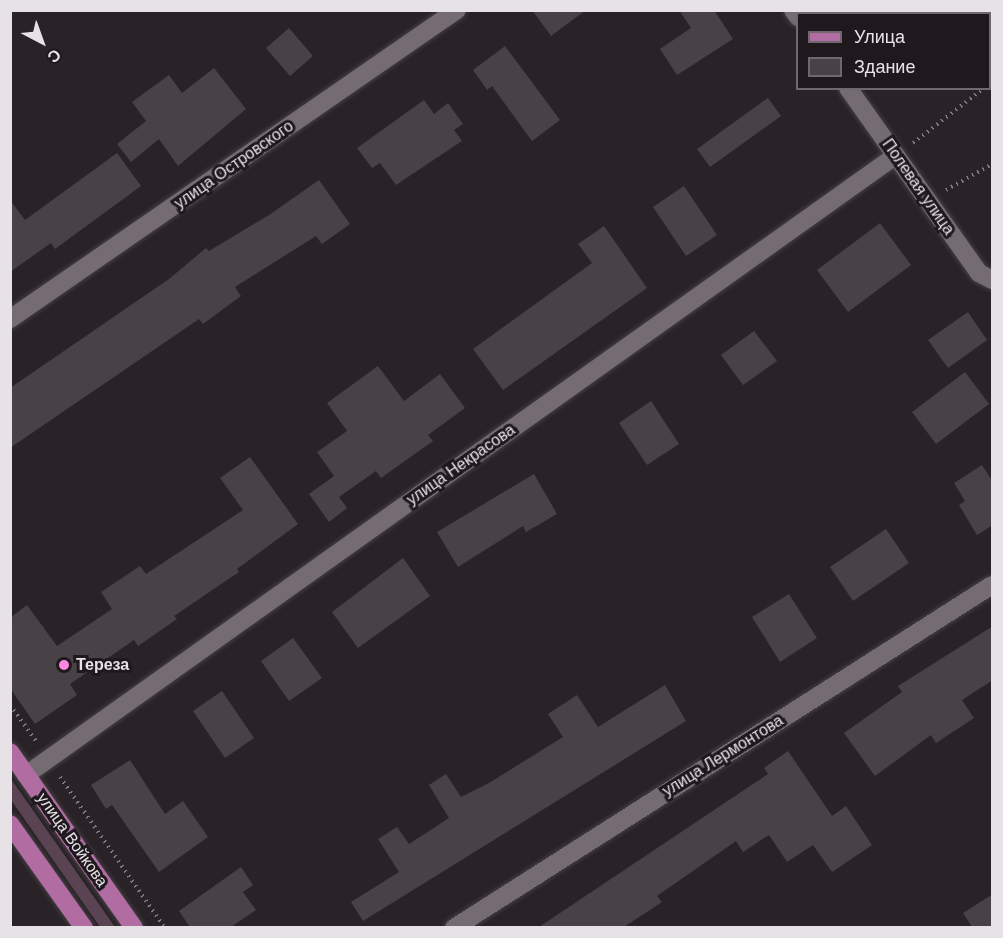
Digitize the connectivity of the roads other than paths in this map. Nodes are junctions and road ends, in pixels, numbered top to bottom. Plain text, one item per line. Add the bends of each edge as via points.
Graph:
1 (457, 10) edge
2 (849, 90) edge
3 (895, 156) junction
4 (993, 280) edge
5 (10, 319) edge
6 (993, 585) edge
7 (10, 752) edge
8 (26, 775) junction
9 (10, 824) edge
10 (84, 927) edge
11 (134, 927) edge
12 (454, 927) edge

1 - 5 street, улица Островского
2 - 3 street, Полевая улица
3 - 4 street, Полевая улица via 979,273
3 - 8 street, улица Некрасова
6 - 12 street, улица Лермонтова
7 - 8 main road, улица Войкова
8 - 11 main road, улица Войкова
9 - 10 main road

